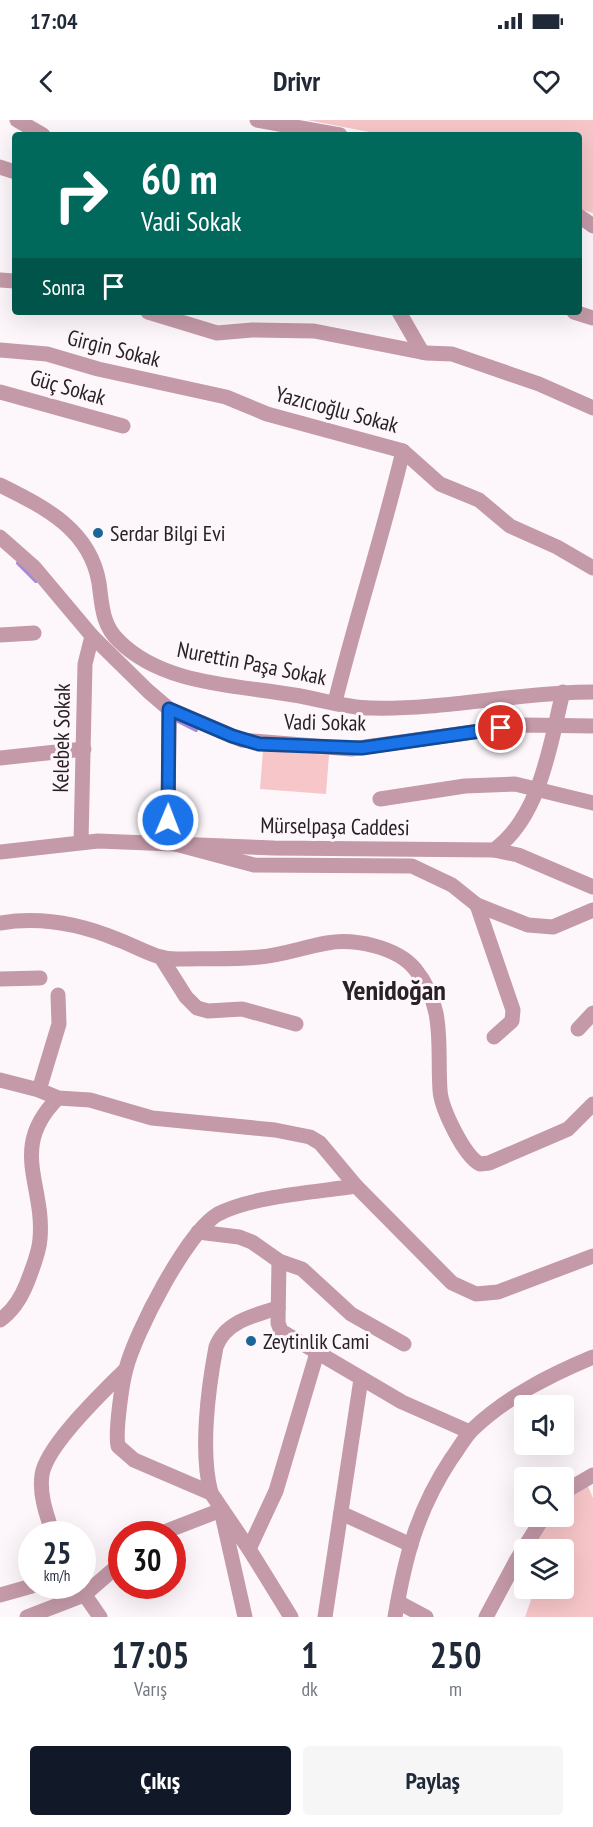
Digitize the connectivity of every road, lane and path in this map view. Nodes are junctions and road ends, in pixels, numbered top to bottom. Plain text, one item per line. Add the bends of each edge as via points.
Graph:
1 (17, 120) edge
2 (257, 120) edge
3 (38, 132) edge
4 (323, 132) edge
5 (158, 315) edge
6 (401, 315) edge
7 (0, 350) edge
8 (422, 352) junction
9 (0, 392) edge
10 (216, 395) joint
11 (593, 408) edge
12 (123, 426) dead end
13 (403, 451) junction
14 (0, 485) edge
15 (0, 537) edge
16 (593, 568) edge
17 (34, 633) dead end
18 (112, 633) junction
19 (0, 635) edge
20 (96, 640) junction
21 (563, 692) junction
22 (593, 692) edge
23 (335, 702) junction
24 (169, 709) junction
25 (554, 726) junction
26 (593, 726) edge
27 (84, 749) junction
28 (0, 758) edge
29 (537, 788) junction
30 (380, 798) dead end
31 (593, 803) edge
32 (81, 842) junction
33 (168, 842) junction
34 (494, 850) junction
35 (0, 852) edge
36 (593, 887) edge
37 (477, 904) junction
38 (593, 910) edge
39 (0, 923) edge
40 (162, 959) junction
41 (39, 978) dead end
42 (0, 979) edge
43 (58, 995) dead end
44 (593, 1013) edge
45 (296, 1024) dead end
46 (578, 1029) dead end
47 (494, 1037) dead end
48 (0, 1080) edge
49 (39, 1090) junction
50 (58, 1098) junction
51 (593, 1104) edge
52 (356, 1186) junction
53 (198, 1232) junction
54 (593, 1256) edge
55 (279, 1261) junction
56 (278, 1308) junction
57 (0, 1320) edge
58 (404, 1344) dead end
59 (317, 1353) junction
60 (593, 1357) edge
61 (125, 1370) junction
62 (361, 1379) junction
63 (470, 1432) junction
64 (593, 1475) edge
65 (574, 1486) edge
66 (211, 1493) junction
67 (221, 1510) junction
68 (341, 1513) junction
69 (49, 1521) edge
70 (186, 1524) edge
71 (537, 1527) edge
72 (411, 1545) junction
73 (249, 1549) junction
74 (18, 1590) edge
75 (0, 1595) edge
76 (63, 1599) edge
77 (85, 1599) edge
78 (396, 1610) edge
79 (93, 1615) edge
80 (27, 1617) edge
81 (245, 1617) edge
82 (291, 1617) edge
83 (325, 1617) edge
84 (426, 1617) edge
85 (486, 1617) edge

1 - 3 street
2 - 4 street
5 - 8 street via 217,333 314,331
6 - 8 street
7 - 10 street, Girgin Sokak via 40,353
8 - 11 street via 452,354 539,384
9 - 12 street, Güç Sokak
10 - 13 street, Yazıcıoğlu Sokak via 261,412
13 - 16 street, Yazıcıoğlu Sokak via 440,484 479,500 510,526
13 - 23 street
14 - 18 street, Nurettin Paşa Sokak via 44,507 78,536 96,571 104,618
15 - 20 street, Vadi Sokak via 34,567
17 - 19 street
18 - 20 street
18 - 23 street, Nurettin Paşa Sokak via 138,658 178,674
20 - 24 street, Vadi Sokak
20 - 27 street, Kelebek Sokak via 86,658
21 - 22 street, Nurettin Paşa Sokak
21 - 23 street, Nurettin Paşa Sokak via 398,707 368,708
21 - 25 street
24 - 25 street, Vadi Sokak via 251,742 351,749 478,730
24 - 33 street
25 - 26 street, Vadi Sokak
25 - 29 street
27 - 28 street
27 - 32 street, Kelebek Sokak
29 - 30 street via 487,785
29 - 31 street
29 - 34 street via 515,831
32 - 33 street, Mürselpaşa Caddesi
32 - 35 street, Mürselpaşa Caddesi
33 - 34 street, Mürselpaşa Caddesi via 274,848
33 - 37 street via 261,865 412,866 452,885
34 - 36 street, Mürselpaşa Caddesi via 518,855
37 - 38 street via 517,922 545,927 560,925
37 - 47 street via 513,1010 512,1021
39 - 40 street via 54,921 110,936
40 - 45 street via 197,1008 242,1009
40 - 51 street via 261,957 336,942 397,954 415,969 430,993 440,1043 441,1097 463,1146 480,1164 568,1128
41 - 42 street
43 - 49 street via 59,1024
44 - 46 street
48 - 49 street
49 - 50 street
50 - 52 street via 90,1100 172,1121 303,1135 320,1143
50 - 57 street via 44,1115 32,1148 40,1221 38,1251 17,1302
52 - 53 street via 240,1205 218,1215
52 - 54 street via 440,1272 468,1292 498,1292
53 - 55 street via 246,1239
53 - 61 street via 174,1266
55 - 56 street
55 - 58 street via 302,1269 351,1314
56 - 59 street via 281,1331
56 - 66 street via 232,1326 216,1347 206,1468
59 - 62 street
59 - 73 street via 276,1491
60 - 63 street via 523,1392
61 - 66 street via 117,1430 121,1450 134,1460
61 - 69 street via 85,1409 43,1469 43,1497
62 - 63 street via 422,1412
62 - 68 street
63 - 72 street via 427,1500
64 - 65 street
66 - 67 street
67 - 70 street
67 - 73 street
67 - 81 street
68 - 72 street
68 - 83 street
71 - 85 street
72 - 78 street
73 - 82 street
74 - 75 street
76 - 80 street
77 - 79 street
78 - 84 street

